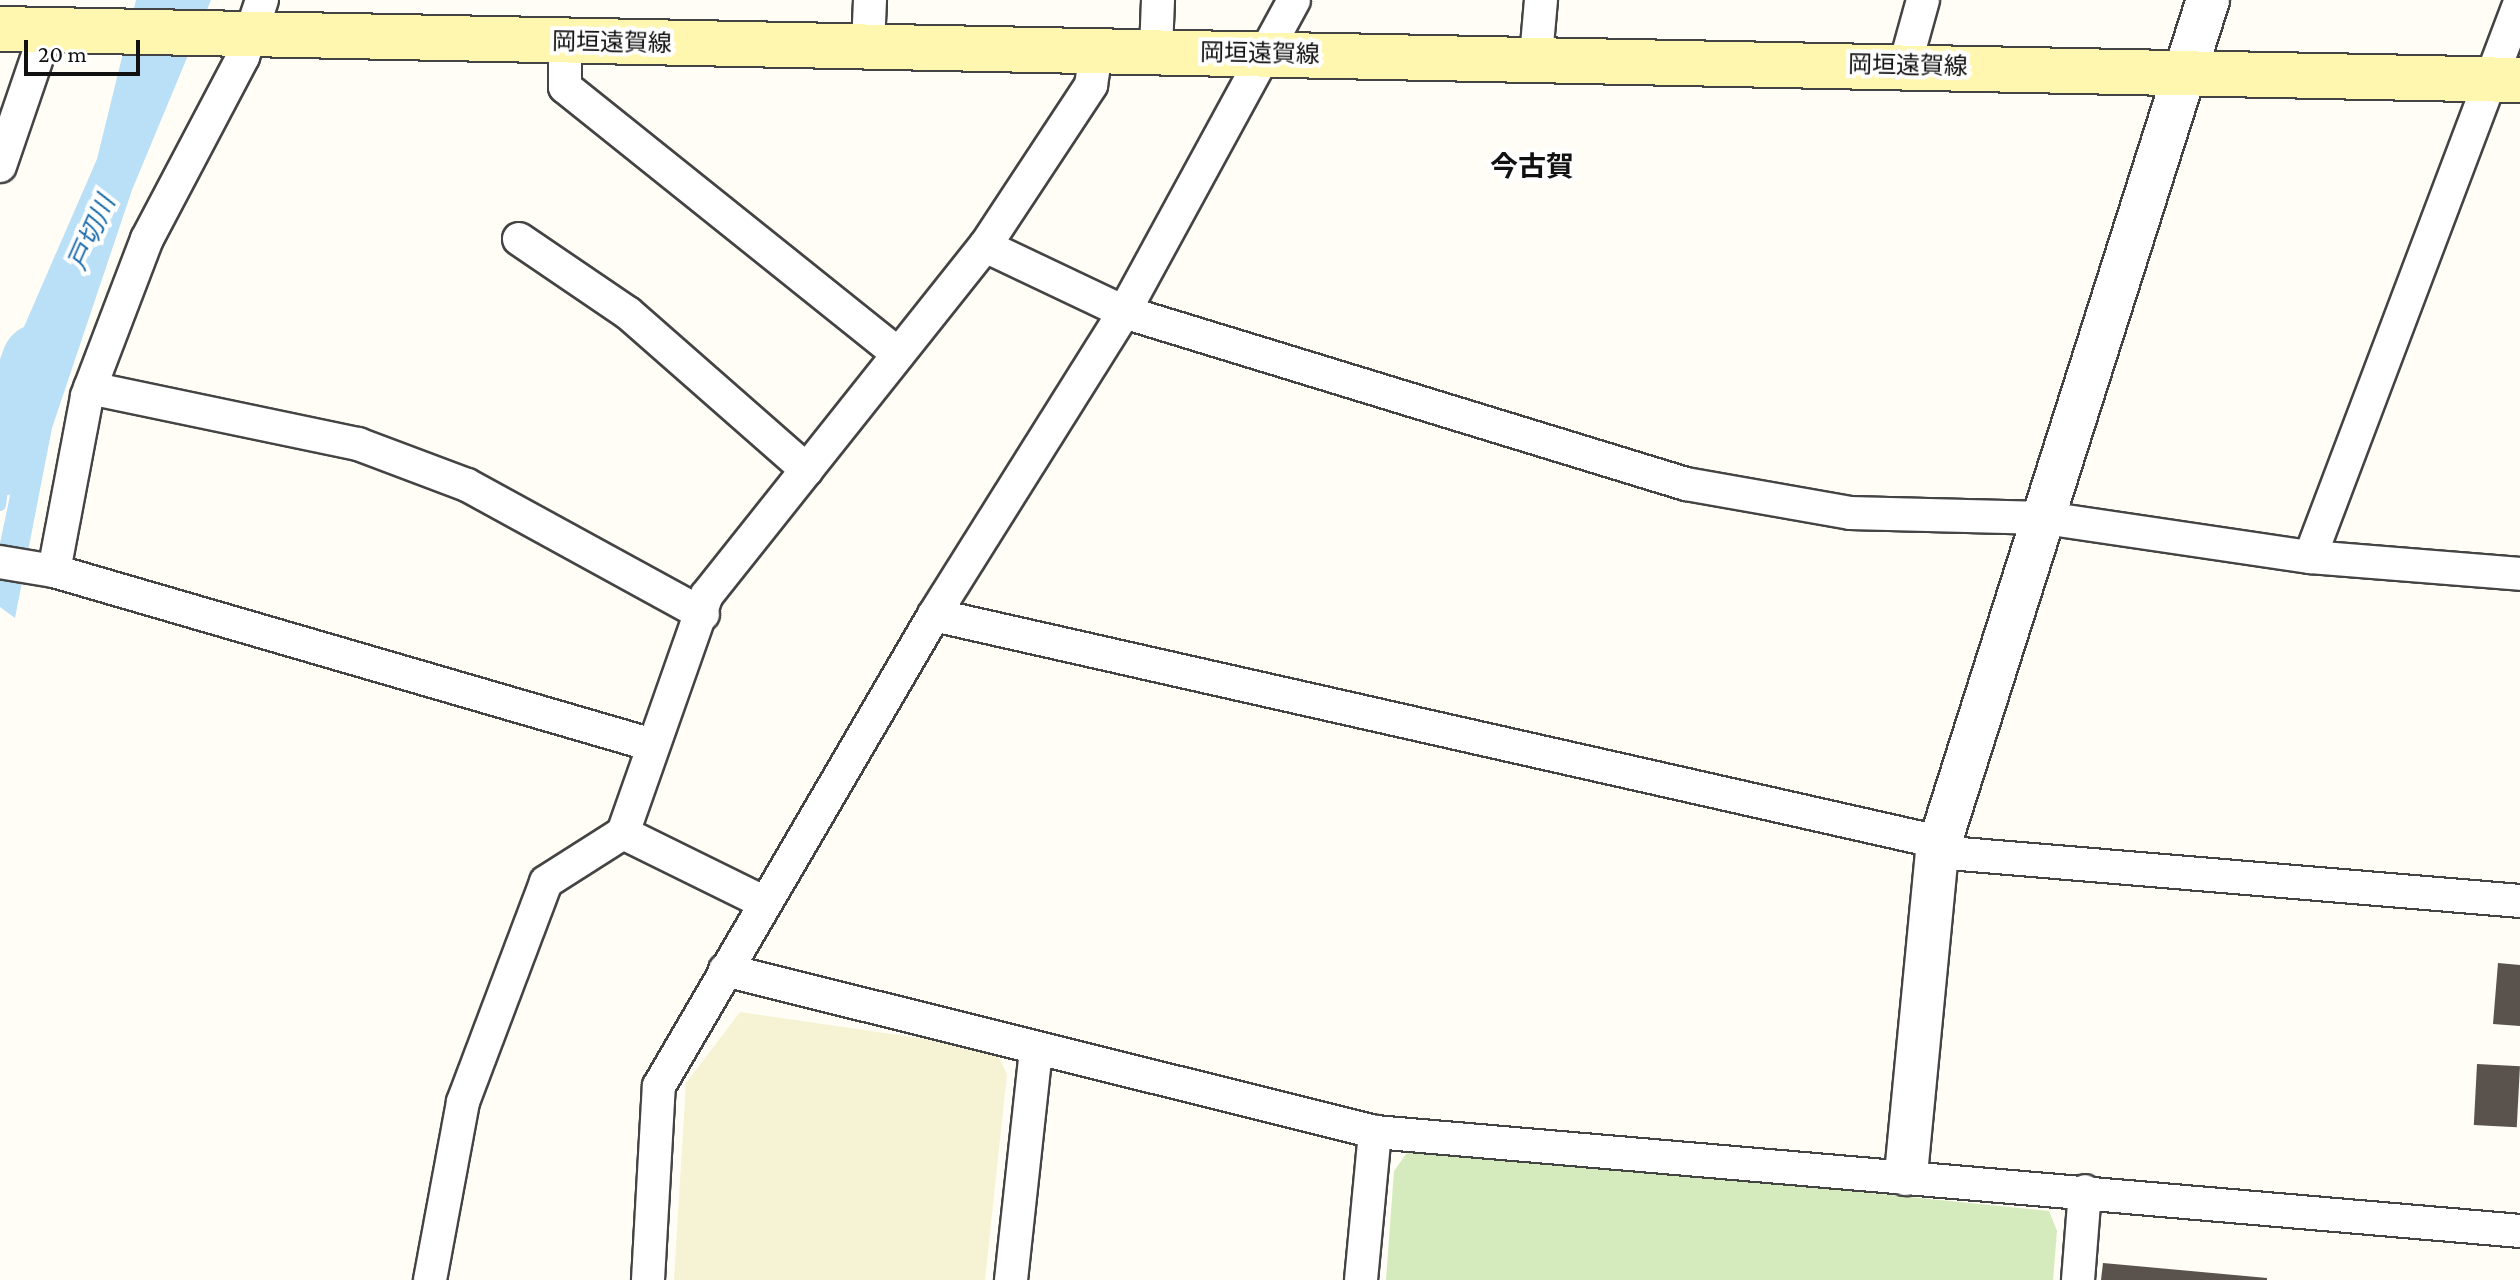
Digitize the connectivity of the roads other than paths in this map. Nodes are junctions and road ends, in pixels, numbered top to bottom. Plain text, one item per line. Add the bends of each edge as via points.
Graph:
1 (870, 0) edge
2 (1158, 0) edge
3 (1294, 0) edge
4 (1541, 0) edge
5 (1923, 0) edge
6 (2208, 0) edge
7 (2520, 2) edge
8 (257, 17) edge
9 (0, 29) edge
10 (47, 29) junction
11 (565, 42) junction
12 (868, 46) junction
13 (1097, 49) junction
14 (1156, 50) junction
15 (1262, 53) junction
16 (1536, 57) junction
17 (1905, 65) junction
18 (2185, 72) junction
19 (2507, 80) edge
20 (0, 166) edge
21 (519, 239) dead end
22 (985, 246) junction
23 (1124, 312) junction
24 (898, 354) junction
25 (90, 388) junction
26 (807, 470) junction
27 (2045, 518) junction
28 (2310, 557) junction
29 (0, 562) edge
30 (54, 571) junction
31 (2520, 574) edge
32 (703, 614) junction
33 (934, 615) junction
34 (649, 744) junction
35 (623, 833) junction
36 (1938, 847) junction
37 (2520, 901) edge
38 (765, 903) junction
39 (725, 970) junction
40 (1036, 1049) junction
41 (1375, 1132) junction
42 (1906, 1174) junction
43 (2085, 1191) junction
44 (2520, 1231) edge
45 (430, 1280) edge
46 (648, 1280) edge
47 (1011, 1280) edge
48 (1361, 1280) edge
49 (2078, 1280) edge

1 - 12 street
2 - 14 street
3 - 15 street
4 - 16 street
5 - 17 street
6 - 18 street
7 - 19 street
8 - 10 main road, 岡垣遠賀線
8 - 11 main road, 岡垣遠賀線
8 - 25 street via 147,239
9 - 10 main road, 岡垣遠賀線
10 - 20 street
11 - 12 main road, 岡垣遠賀線
11 - 24 street via 565,87
12 - 13 main road, 岡垣遠賀線
13 - 14 main road, 岡垣遠賀線
13 - 22 street via 1091,85
14 - 15 main road, 岡垣遠賀線
15 - 16 main road, 岡垣遠賀線
15 - 23 street
16 - 17 main road, 岡垣遠賀線
17 - 18 main road, 岡垣遠賀線
18 - 19 main road, 岡垣遠賀線
18 - 27 street
19 - 28 street
21 - 26 street via 628,313
22 - 23 street
22 - 24 street
23 - 27 street via 1686,484 1850,513
23 - 33 street
24 - 26 street
25 - 30 street
25 - 32 street via 358,444 467,485
26 - 32 street via 707,595
27 - 28 street
27 - 36 street
28 - 31 street
29 - 30 street
30 - 34 street
32 - 34 street
33 - 36 street
33 - 38 street
34 - 35 street
35 - 38 street
35 - 45 street via 546,882 530,916 463,1102
36 - 37 street
36 - 42 street
38 - 39 street
39 - 40 street
39 - 46 street via 659,1086
40 - 41 street
40 - 47 street
41 - 42 street
41 - 48 street
42 - 43 street
43 - 44 street
43 - 49 street

